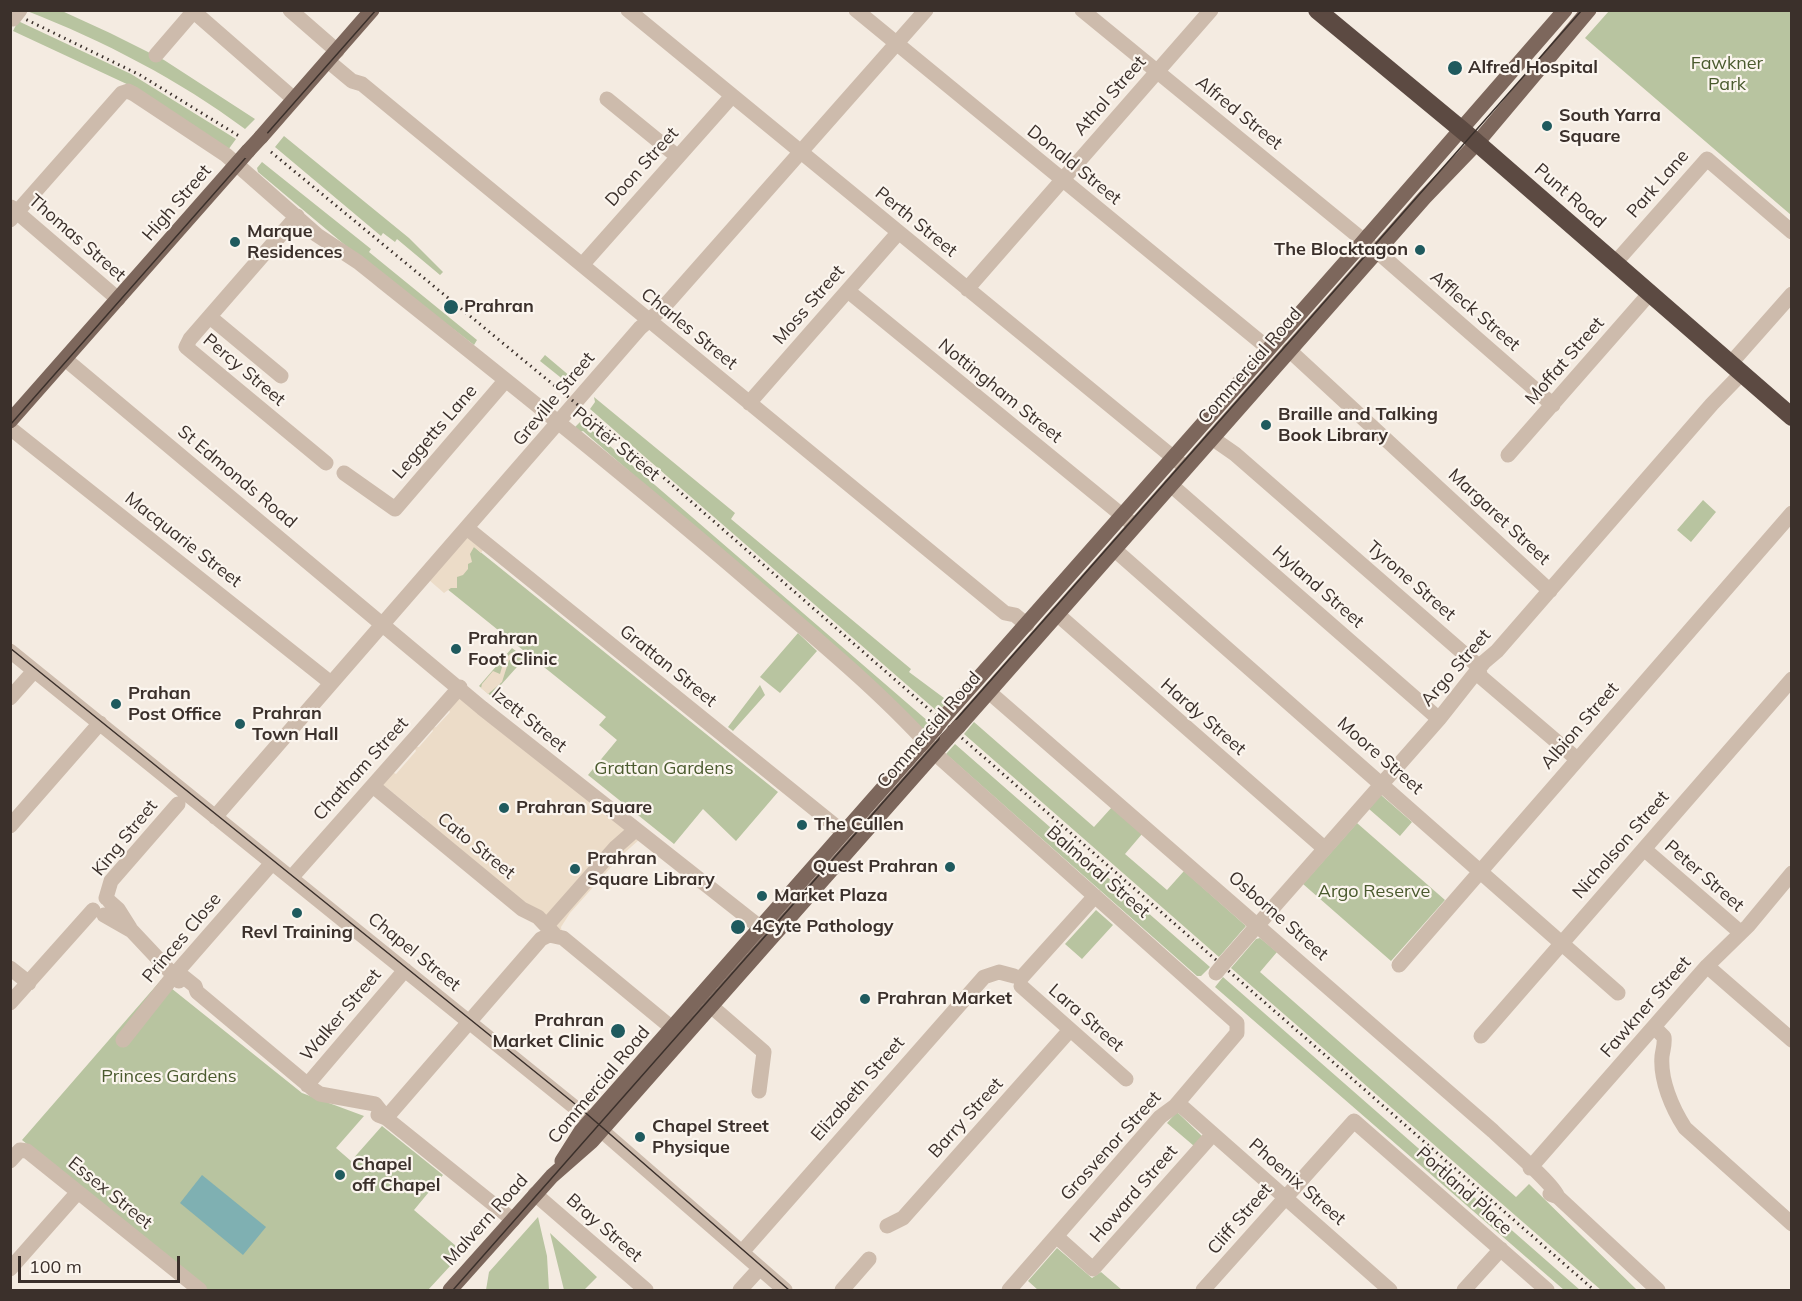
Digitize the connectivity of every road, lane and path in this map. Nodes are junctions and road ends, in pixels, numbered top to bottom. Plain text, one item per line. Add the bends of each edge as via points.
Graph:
1 (290, 10) edge
2 (372, 10) edge
3 (628, 10) edge
4 (856, 10) edge
5 (926, 10) edge
6 (1082, 10) edge
7 (1211, 10) edge
8 (1317, 10) edge
9 (1565, 10) edge
10 (1589, 10) edge
11 (192, 11) edge
12 (897, 44) junction
13 (156, 55) dead end
14 (332, 56) junction
15 (1157, 71) junction
16 (732, 96) junction
17 (294, 99) junction
18 (607, 99) dead end
19 (1461, 129) junction
20 (1477, 143) junction
21 (802, 152) junction
22 (678, 157) junction
23 (237, 164) junction
24 (1062, 180) junction
25 (13, 213) edge
26 (297, 216) junction
27 (1791, 232) edge
28 (898, 233) junction
29 (1368, 246) junction
30 (1615, 262) junction
31 (582, 265) junction
32 (968, 289) junction
33 (848, 291) junction
34 (1650, 292) junction
35 (1791, 294) edge
36 (118, 299) junction
37 (210, 317) junction
38 (649, 320) junction
39 (1269, 349) junction
40 (1289, 350) junction
41 (65, 359) junction
42 (1736, 368) junction
43 (281, 376) dead end
44 (505, 381) junction
45 (749, 403) junction
46 (1553, 405) junction
47 (1791, 417) edge
48 (10, 421) edge
49 (560, 421) junction
50 (10, 428) edge
51 (1212, 438) junction
52 (1508, 455) dead end
53 (1177, 460) junction
54 (326, 463) dead end
55 (344, 473) dead end
56 (1171, 485) junction
57 (1791, 513) edge
58 (1126, 519) junction
59 (468, 529) junction
60 (1115, 550) junction
61 (1550, 591) junction
62 (1057, 614) junction
63 (384, 624) junction
64 (1027, 625) junction
65 (10, 651) edge
66 (1479, 669) junction
67 (34, 671) junction
68 (1791, 679) edge
69 (331, 683) junction
70 (460, 687) junction
71 (989, 692) junction
72 (10, 698) edge
73 (1439, 719) junction
74 (100, 723) junction
75 (931, 742) junction
76 (1577, 759) junction
77 (1382, 784) junction
78 (373, 786) junction
79 (178, 804) dead end
80 (216, 817) junction
81 (10, 826) edge
82 (633, 832) dead end
83 (843, 832) junction
84 (1324, 848) junction
85 (1644, 849) junction
86 (273, 863) junction
87 (1480, 872) junction
88 (1791, 873) edge
89 (291, 878) junction
90 (1095, 896) junction
91 (103, 906) junction
92 (1257, 925) junction
93 (551, 930) junction
94 (763, 930) junction
95 (1740, 932) junction
96 (1562, 942) junction
97 (1399, 965) dead end
98 (1707, 966) junction
99 (10, 968) edge
100 (405, 970) junction
101 (175, 974) junction
102 (1019, 980) junction
103 (29, 983) junction
104 (1201, 990) junction
105 (1618, 993) dead end
106 (10, 1003) edge
107 (711, 1006) junction
108 (469, 1022) junction
109 (1239, 1027) joint
110 (672, 1028) junction
111 (1070, 1030) junction
112 (1649, 1032) junction
113 (1481, 1036) dead end
114 (123, 1040) dead end
115 (1791, 1040) edge
116 (1126, 1079) dead end
117 (309, 1083) junction
118 (759, 1091) dead end
119 (1178, 1103) junction
120 (387, 1118) junction
121 (1354, 1121) joint
122 (596, 1126) junction
123 (1213, 1134) junction
124 (10, 1161) edge
125 (1533, 1171) junction
126 (552, 1176) joint
127 (78, 1192) junction
128 (535, 1194) junction
129 (1285, 1197) junction
130 (1788, 1215) edge
131 (513, 1220) junction
132 (887, 1226) dead end
133 (1056, 1236) junction
134 (1501, 1249) junction
135 (741, 1252) junction
136 (869, 1259) dead end
137 (760, 1268) junction
138 (10, 1269) edge
139 (200, 1290) edge
140 (450, 1290) edge
141 (646, 1290) edge
142 (740, 1290) edge
143 (785, 1290) edge
144 (842, 1290) edge
145 (1009, 1290) edge
146 (1203, 1290) edge
147 (1390, 1290) edge
148 (1464, 1290) edge
149 (1547, 1290) edge
150 (1658, 1290) edge

1 - 14 street, Charles Street
2 - 14 main road, High Street
3 - 16 street, Perth Street
4 - 12 street, Donald Street
5 - 12 street, Greville Street
6 - 15 street, Alfred Street
7 - 15 street, Athol Street
8 - 19 highway, Punt Road
9 - 19 main road, Commercial Road
10 - 20 main road, Commercial Road
11 - 13 street
11 - 17 street
12 - 21 street, Greville Street
12 - 24 street, Donald Street
14 - 17 main road, High Street
14 - 31 street, Charles Street via 352,81 362,84
15 - 24 street, Athol Street
15 - 29 street, Alfred Street
16 - 21 street, Perth Street
16 - 22 street, Doon Street
17 - 23 main road, High Street, bridge
18 - 22 street
19 - 20 highway, Punt Road
19 - 29 main road, Commercial Road
20 - 29 main road, Commercial Road
20 - 30 highway, Punt Road
21 - 28 street, Perth Street
21 - 38 street, Greville Street
22 - 31 street, Doon Street
23 - 25 street, Porter Street via 126,91
23 - 26 street, Porter Street
23 - 36 main road, High Street
24 - 32 street, Athol Street
24 - 39 street, Donald Street
25 - 36 street, Thomas Street
26 - 37 street, Percy Street
26 - 44 street, Porter Street
27 - 30 street, Park Lane via 1707,159
28 - 32 street, Perth Street
28 - 33 street, Moss Street
29 - 39 main road, Commercial Road
29 - 40 main road, Commercial Road
29 - 46 street, Affleck Street
30 - 34 highway, Punt Road
31 - 38 street, Charles Street
32 - 53 street, Perth Street
33 - 45 street, Moss Street
33 - 58 street, Nottingham Street
34 - 42 highway, Punt Road
34 - 46 street, Moffat Street
35 - 42 street, Argo Street
36 - 41 main road, High Street
37 - 43 street
37 - 54 street, Percy Street via 187,342 187,349
38 - 45 street, Charles Street
38 - 49 street, Greville Street
39 - 53 main road, Commercial Road
40 - 51 main road, Commercial Road
40 - 61 street, Margaret Street
41 - 48 main road, High Street
41 - 63 street, St Edmonds Road
42 - 47 highway, Punt Road
42 - 61 street, Argo Street via 1712,404
44 - 49 street, Porter Street via 553,420
44 - 55 street, Leggetts Lane via 395,509
45 - 64 street, Charles Street via 1005,613 1015,615
46 - 52 street, Moffat Street
49 - 59 street, Greville Street
49 - 75 street, Porter Street
50 - 69 street, Macquarie Street
51 - 56 main road, Commercial Road
51 - 66 street, Tyrone Street
53 - 58 main road, Commercial Road
56 - 60 main road, Commercial Road
56 - 73 street, Hyland Street
57 - 76 street, Albion Street
58 - 64 main road, Commercial Road
59 - 63 street, Greville Street
59 - 83 street, Grattan Street
60 - 62 main road, Commercial Road
60 - 77 street, Moore Street
61 - 66 street, Argo Street
62 - 71 main road, Commercial Road
62 - 84 street, Hardy Street
63 - 69 street, Greville Street
63 - 70 street, Izett Street
64 - 75 main road, Commercial Road, bridge via 945,716
65 - 67 street, Chapel Street
66 - 73 street, Argo Street
66 - 76 street, Tyrone Street via 1482,678
67 - 72 street
67 - 74 street, Chapel Street
68 - 85 street, Nicholson Street
69 - 80 street, Greville Street
70 - 78 street, Chatham Street
70 - 94 street, Izett Street
71 - 75 main road, Commercial Road, bridge via 947,739
71 - 92 street, Osborne Street
73 - 77 street, Argo Street
74 - 80 street, Chapel Street
74 - 81 street
75 - 83 main road, Commercial Road
75 - 90 street, Balmoral Street
75 - 107 main road, Commercial Road
76 - 87 street, Albion Street
77 - 84 street, Argo Street
77 - 87 street, Moore Street
78 - 89 street, Chatham Street
78 - 93 street, Cato Street
79 - 91 street, King Street via 111,881
80 - 86 street, Chapel Street
82 - 93 street
83 - 94 main road, Commercial Road
84 - 92 street, Argo Street
85 - 95 street, Peter Street
85 - 96 street, Nicholson Street
86 - 89 street, Chapel Street
86 - 101 street, Princes Close
87 - 96 street, Moore Street
87 - 97 street, Albion Street
88 - 95 street, Fawkner Street
89 - 100 street, Chapel Street
90 - 102 street
90 - 104 street, Balmoral Street
91 - 101 street via 128,921 132,931
91 - 103 street, King Street
92 - 104 street, Argo Street
92 - 125 street, Osborne Street
93 - 108 street
93 - 110 street, Cato Street
94 - 110 main road, Commercial Road
95 - 98 street, Fawkner Street
96 - 105 street, Moore Street
96 - 113 street, Nicholson Street
98 - 112 street, Fawkner Street
98 - 115 street
99 - 103 street
100 - 108 street, Chapel Street
100 - 117 street, Walker Street
101 - 114 street, Princes Close
101 - 117 street via 190,992 197,992
102 - 111 street, Lara Street
102 - 135 street, Elizabeth Street via 999,972 984,977
103 - 106 street, King Street
104 - 109 street, Balmoral Street
107 - 118 street via 764,1052
107 - 122 main road, Commercial Road
108 - 120 street
108 - 122 street, Chapel Street
109 - 119 street, Grosvenor Street
110 - 122 main road, Commercial Road
111 - 116 street, Lara Street
111 - 132 street, Barry Street via 903,1218
112 - 125 street, Fawkner Street
112 - 130 street via 1662,1055 1670,1100 1685,1128
117 - 120 street via 320,1094 381,1109
119 - 123 street, Phoenix Street
119 - 133 street, Grosvenor Street via 1160,1117
120 - 131 street
121 - 129 street, Cliff Street
121 - 134 street, Portland Place
122 - 126 main road, Commercial Road
122 - 135 street, Chapel Street
123 - 129 street, Phoenix Street
123 - 133 street, Howard Street via 1093,1269
124 - 127 street, Essex Street via 24,1149
125 - 150 street, Osborne Street via 1543,1188 1558,1197
126 - 128 main road, Malvern Road
127 - 138 street
127 - 139 street, Essex Street
128 - 131 main road, Malvern Road
128 - 141 street, Bray Street
129 - 146 street, Cliff Street
129 - 147 street, Phoenix Street
131 - 140 main road, Malvern Road
133 - 145 street, Grosvenor Street
134 - 148 street
134 - 149 street, Portland Place
135 - 137 street, Chapel Street
136 - 144 street
137 - 142 street
137 - 143 street, Chapel Street

